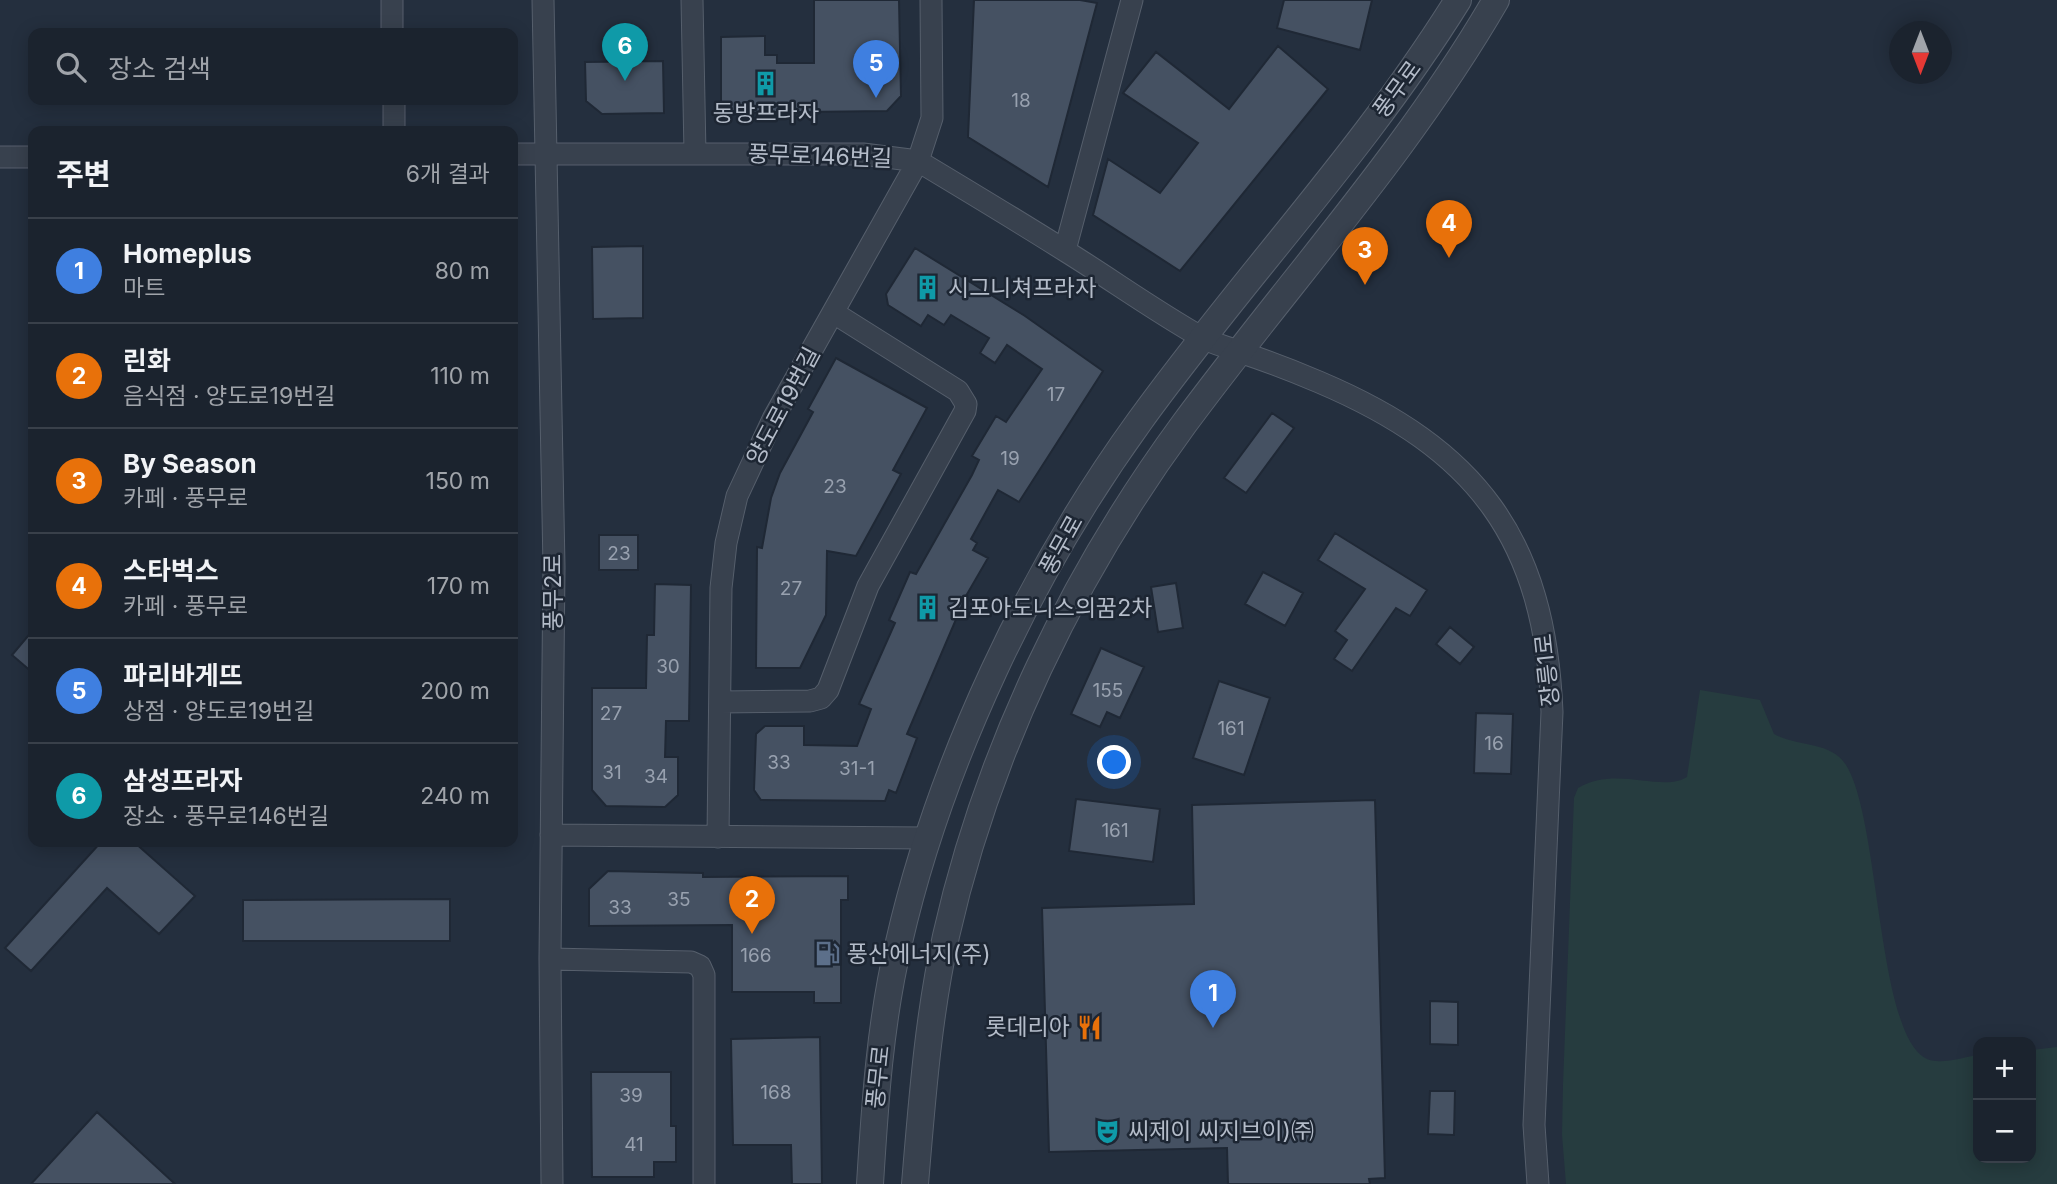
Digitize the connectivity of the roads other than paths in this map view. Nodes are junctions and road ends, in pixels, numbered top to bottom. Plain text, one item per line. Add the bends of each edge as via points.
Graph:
1 (392, 0) edge
2 (543, 0) edge
3 (692, 0) edge
4 (931, 0) edge
5 (1132, 0) edge
6 (1458, 0) edge
7 (1496, 0) edge
8 (392, 28) edge
9 (394, 105) edge
10 (394, 126) edge
11 (695, 153) junction
12 (518, 154) edge
13 (545, 154) junction
14 (0, 157) edge
15 (28, 157) edge
16 (918, 161) junction
17 (1065, 250) junction
18 (834, 313) junction
19 (1203, 338) junction
20 (1239, 351) junction
21 (720, 702) junction
22 (551, 835) junction
23 (718, 837) junction
24 (926, 838) junction
25 (550, 959) junction
26 (552, 1184) edge
27 (704, 1184) edge
28 (870, 1184) edge
29 (915, 1184) edge
30 (1538, 1184) edge

1 - 8 street
2 - 13 street, 풍무2로
3 - 11 street
4 - 16 street, 양도로19번길 via 932,118
5 - 17 street
6 - 19 street, 풍무로 via 1380,114
7 - 20 street, 풍무로 via 1387,161
9 - 10 street
11 - 13 street, 풍무로146번길
11 - 16 street, 풍무로146번길 via 863,154
12 - 13 street, 풍무로146번길
13 - 22 street, 풍무2로 via 554,580
14 - 15 street
16 - 17 street, 풍무로146번길
16 - 18 street, 양도로19번길
17 - 19 street, 풍무로146번길
18 - 21 street, 양도로19번길 via 753,457 730,519 722,587
18 - 21 street via 958,391 965,411 868,586 828,690 810,701
19 - 20 street, 장릉1로
19 - 24 street, 풍무로 via 1100,478 1054,556 995,670
20 - 29 street, 풍무로 via 1117,521 1075,595 1004,754 946,934 930,1026
20 - 30 street, 장릉1로 via 1364,403 1423,437 1487,497 1506,528 1537,601 1551,672 1552,712 1534,1125
21 - 23 street, 양도로19번길
22 - 23 street
22 - 25 street, 풍무2로
23 - 24 street
24 - 28 street, 풍무로 via 886,1012
25 - 26 street, 풍무2로
25 - 27 street via 691,962 700,966 704,975

